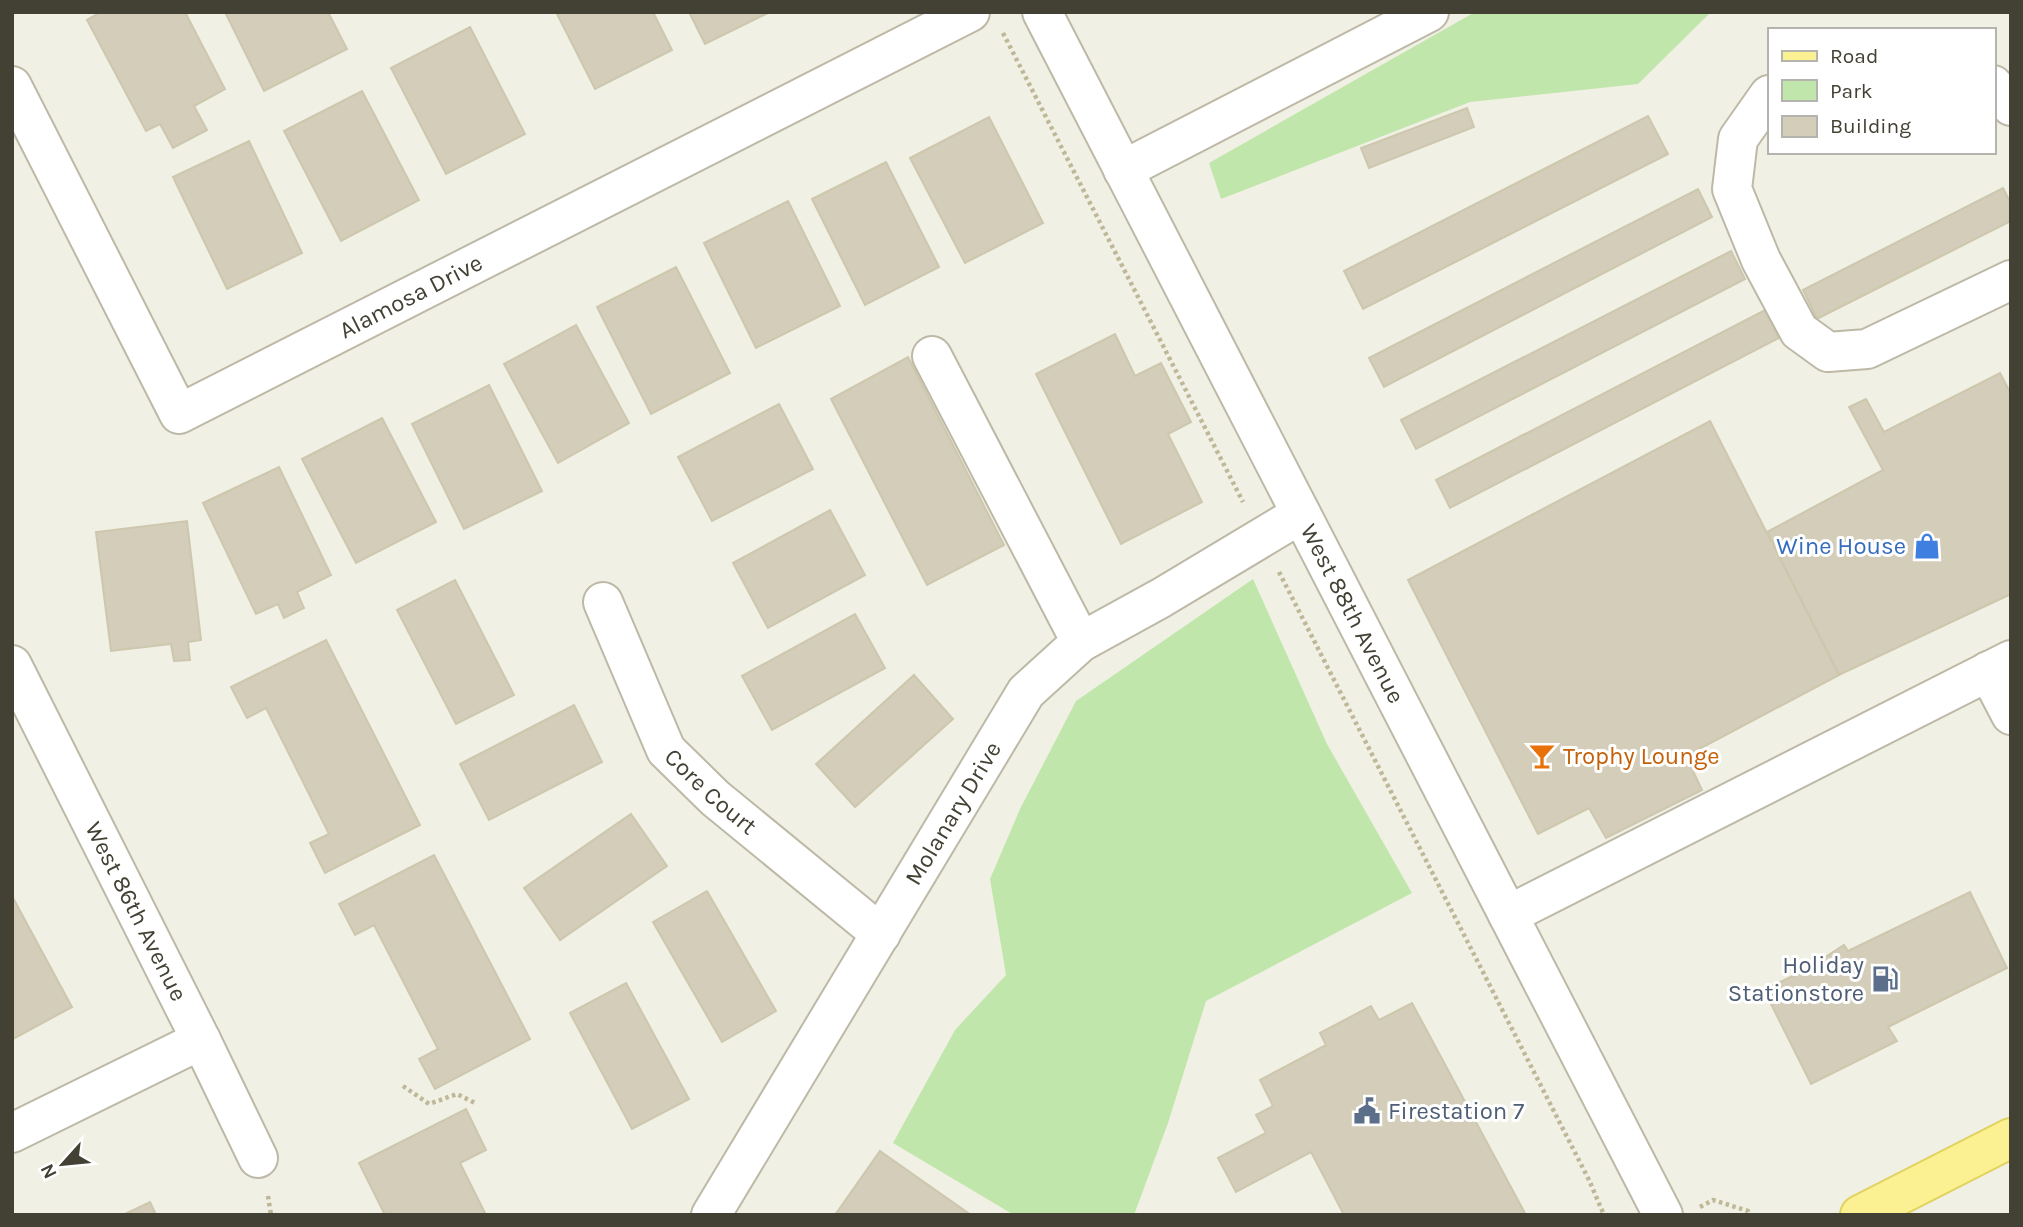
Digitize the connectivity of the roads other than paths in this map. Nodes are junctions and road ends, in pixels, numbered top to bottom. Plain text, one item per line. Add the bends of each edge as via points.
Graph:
1 (1042, 12) edge
2 (1429, 12) edge
3 (984, 18) edge
4 (12, 86) edge
5 (1995, 87) edge
6 (1768, 96) edge
7 (2011, 106) edge
8 (1123, 170) junction
9 (2011, 280) edge
10 (932, 356) dead end
11 (1301, 514) junction
12 (603, 602) dead end
13 (1081, 642) junction
14 (12, 665) edge
15 (2000, 666) edge
16 (2011, 715) edge
17 (1508, 915) junction
18 (881, 934) junction
19 (201, 1040) junction
20 (12, 1133) edge
21 (2011, 1138) edge
22 (258, 1158) dead end
23 (1679, 1212) edge
24 (711, 1215) edge
25 (1860, 1215) edge

1 - 8 street, West 88th Avenue
2 - 8 street
3 - 4 street, Alamosa Drive via 178,414
5 - 7 street
6 - 9 street via 1738,139 1732,189 1761,260 1799,331 1828,352 1867,349
8 - 11 street, West 88th Avenue
10 - 13 street
11 - 13 street, Molanary Drive
11 - 17 street, West 88th Avenue
12 - 18 street, Core Court via 666,750 715,799
13 - 18 street, Molanary Drive via 1026,692
14 - 19 street, West 86th Avenue
15 - 16 street
15 - 17 street
17 - 23 street, West 88th Avenue
18 - 24 street, Molanary Drive
19 - 20 street
19 - 22 street, West 86th Avenue
21 - 25 main road

